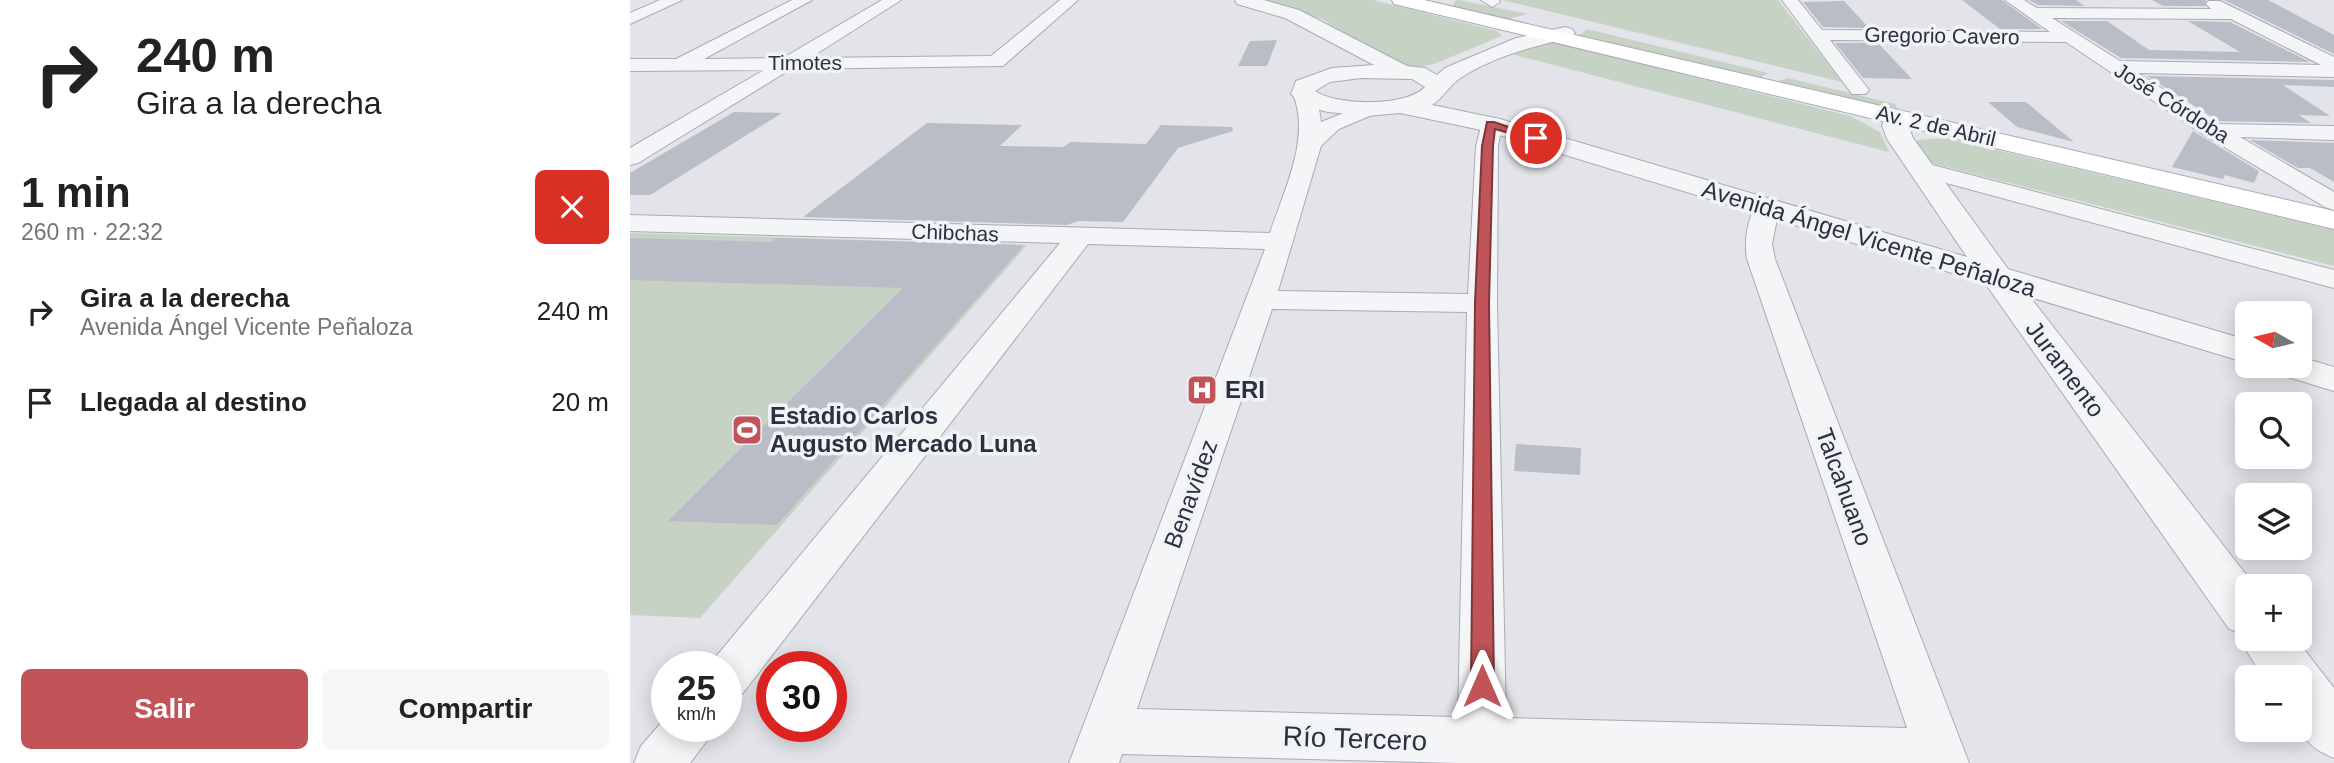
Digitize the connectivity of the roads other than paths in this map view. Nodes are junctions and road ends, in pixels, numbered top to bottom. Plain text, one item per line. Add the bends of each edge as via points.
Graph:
1 (674, 0) edge
2 (804, 0) edge
3 (892, 0) edge
4 (1070, 0) edge
5 (1244, 0) edge
6 (1401, 0) edge
7 (1790, 0) edge
8 (2013, 0) edge
9 (2206, 0) edge
10 (1488, 1) edge
11 (1446, 5) edge
12 (2032, 13) junction
13 (1292, 14) junction
14 (2235, 14) junction
15 (630, 19) edge
16 (1538, 27) junction
17 (1818, 35) junction
18 (2067, 37) junction
19 (791, 63) junction
20 (678, 64) junction
21 (2334, 64) edge
22 (630, 65) edge
23 (2113, 67) junction
24 (2334, 71) edge
25 (1410, 72) junction
26 (1781, 80) junction
27 (1303, 90) junction
28 (1436, 90) junction
29 (1859, 90) junction
30 (1399, 106) junction
31 (1372, 108) junction
32 (1901, 110) junction
33 (1491, 124) junction
34 (2212, 130) junction
35 (2334, 133) edge
36 (1310, 144) junction
37 (630, 158) edge
38 (1921, 169) junction
39 (2334, 202) edge
40 (1766, 209) junction
41 (2334, 210) edge
42 (2334, 220) edge
43 (630, 223) edge
44 (1080, 237) junction
45 (1281, 241) junction
46 (1996, 276) junction
47 (2334, 279) edge
48 (1261, 300) junction
49 (1482, 303) junction
50 (2235, 348) edge
51 (2235, 598) edge
52 (2274, 651) edge
53 (742, 659) edge
54 (2285, 665) edge
55 (2312, 702) edge
56 (2334, 732) edge
57 (676, 742) edge
58 (1100, 747) edge
59 (1482, 752) edge
60 (1942, 758) edge
61 (659, 763) edge

1 - 15 street
2 - 20 street
3 - 19 street
4 - 19 street, Timotes via 1002,60 979,64
5 - 13 street, Avenida Ángel Vicente Peñaloza
6 - 11 main road, Av. 2 de Abril
7 - 17 street
8 - 12 street, José Córdoba
9 - 14 street
10 - 16 main road, Av. 2 de Abril
11 - 16 main road, Av. 2 de Abril
12 - 14 street
12 - 18 street, José Córdoba
13 - 25 street, Avenida Ángel Vicente Peñaloza
13 - 27 street via 1319,52 1319,68
14 - 21 street
16 - 25 street via 1446,64
16 - 26 main road, Av. 2 de Abril
16 - 28 street via 1523,42 1452,74
17 - 18 street, Gregorio Cavero
17 - 29 street
18 - 23 street, José Córdoba
19 - 20 street, Timotes
19 - 37 street
20 - 22 street, Timotes
23 - 24 street
23 - 34 street, José Córdoba
25 - 27 street via 1343,72 1320,77
25 - 28 street, Avenida Ángel Vicente Peñaloza
26 - 29 main road, Av. 2 de Abril
26 - 32 main road, Av. 2 de Abril
27 - 31 street, Avenida Ángel Vicente Peñaloza via 1322,105
27 - 36 street, Benavídez via 1310,110
28 - 30 street, Avenida Ángel Vicente Peñaloza via 1416,103
28 - 33 street, Avenida Ángel Vicente Peñaloza via 1452,107
29 - 32 main road, Av. 2 de Abril
30 - 31 street, Avenida Ángel Vicente Peñaloza
30 - 33 street, Avenida Ángel Vicente Peñaloza
31 - 36 street via 1331,124
32 - 38 street, Juramento via 1896,131
32 - 41 main road, Av. 2 de Abril
32 - 42 main road, Av. 2 de Abril
33 - 40 street, Avenida Ángel Vicente Peñaloza
33 - 49 street
34 - 35 street
34 - 39 street, José Córdoba
36 - 45 street, Benavídez
38 - 46 street, Juramento
38 - 47 street
40 - 46 street, Avenida Ángel Vicente Peñaloza
40 - 60 street, Talcahuano via 1758,244 1761,259
43 - 44 street, Chibchas
44 - 45 street, Chibchas
44 - 53 street
45 - 48 street, Benavídez
46 - 50 street, Avenida Ángel Vicente Peñaloza
46 - 51 street, Juramento
48 - 49 street
48 - 58 street, Benavídez
49 - 59 street
52 - 54 street
55 - 56 street
57 - 61 street
58 - 59 street, Río Tercero
59 - 60 street, Río Tercero

